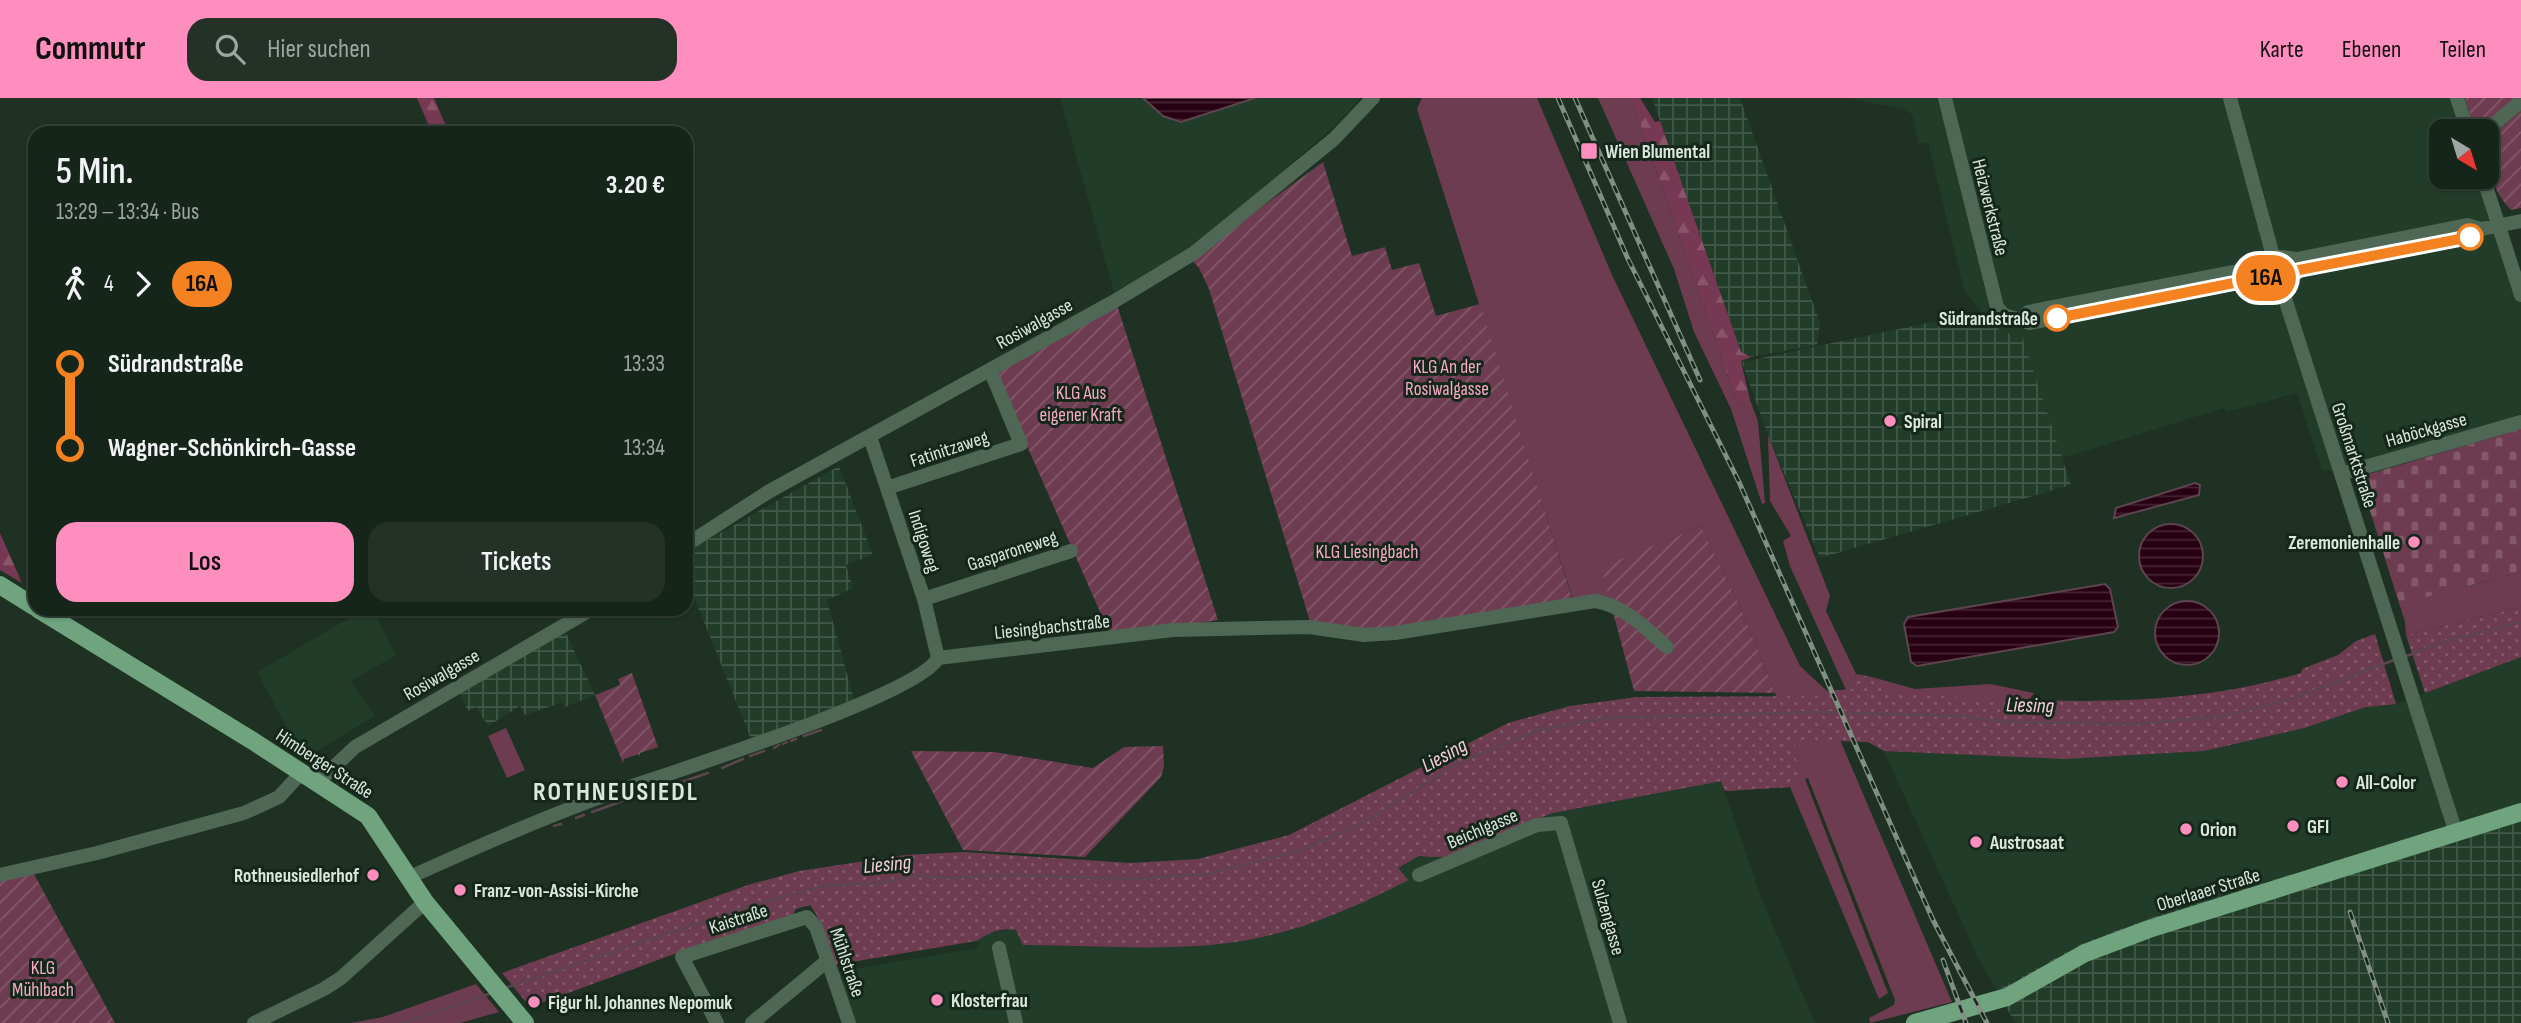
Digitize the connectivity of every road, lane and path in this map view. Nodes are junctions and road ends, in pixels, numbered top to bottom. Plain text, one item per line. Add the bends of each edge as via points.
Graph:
1 (1373, 98) edge
2 (1945, 98) edge
3 (2230, 98) edge
4 (2457, 98) edge
5 (2521, 101) edge
6 (2464, 119) edge
7 (2499, 120) edge
8 (2487, 189) edge
9 (2521, 221) edge
10 (2498, 225) junction
11 (2277, 269) junction
12 (2521, 295) edge
13 (990, 370) junction
14 (2521, 422) edge
15 (870, 436) junction
16 (2341, 474) junction
17 (887, 488) junction
18 (693, 540) edge
19 (1072, 551) dead end
20 (0, 585) edge
21 (924, 599) junction
22 (28, 602) edge
23 (50, 616) edge
24 (580, 616) edge
25 (1667, 647) dead end
26 (938, 658) junction
27 (302, 772) junction
28 (318, 782) junction
29 (2521, 812) edge
30 (1561, 822) joint
31 (2456, 833) junction
32 (0, 874) edge
33 (1419, 875) dead end
34 (412, 876) junction
35 (425, 902) junction
36 (807, 917) joint
37 (999, 948) dead end
38 (827, 961) junction
39 (254, 1023) edge
40 (524, 1023) edge
41 (717, 1023) edge
42 (752, 1023) edge
43 (849, 1023) edge
44 (1016, 1023) edge
45 (1620, 1023) edge
46 (1915, 1023) edge

1 - 13 street, Rosiwalgasse via 1334,139 1194,253
2 - 11 street, Heizwerkstraße via 1999,311 2015,319 2028,312
3 - 11 street, Großmarktstraße
4 - 6 street
5 - 7 street
8 - 10 street
9 - 10 street
10 - 11 street via 2470,237
10 - 12 street
11 - 16 street, Großmarktstraße
13 - 15 street, Rosiwalgasse
13 - 17 street, Fatinitzaweg via 1021,444
14 - 16 street, Haböckgasse
15 - 17 street, Indigoweg
15 - 18 street, Rosiwalgasse via 768,492
16 - 31 street, Großmarktstraße
17 - 21 street, Indigoweg
19 - 21 street, Gasparoneweg
20 - 22 main road, Himberger Straße
21 - 26 street, Indigoweg
23 - 27 main road, Himberger Straße
24 - 28 street, Rosiwalgasse via 355,747
25 - 26 street, Liesingbachstraße via 1626,611 1595,601 1395,633 1364,635 1309,627 1173,630
26 - 34 street via 923,674 834,714 593,800
27 - 28 main road, Himberger Straße
27 - 32 street via 279,797 244,813
28 - 34 main road, Himberger Straße via 373,820
29 - 31 main road, Oberlaaer Straße
30 - 33 street, Beichlgasse via 1537,825
30 - 45 street, Sulzengasse
31 - 46 main road, Oberlaaer Straße via 2149,929 2085,953 2007,997
34 - 35 main road, Himberger Straße
35 - 39 street via 341,978
35 - 40 main road, Himberger Straße
36 - 38 street, Mühlstraße via 813,921
36 - 41 street, Kaistraße via 682,957
37 - 44 street
38 - 42 street
38 - 43 street, Mühlstraße

